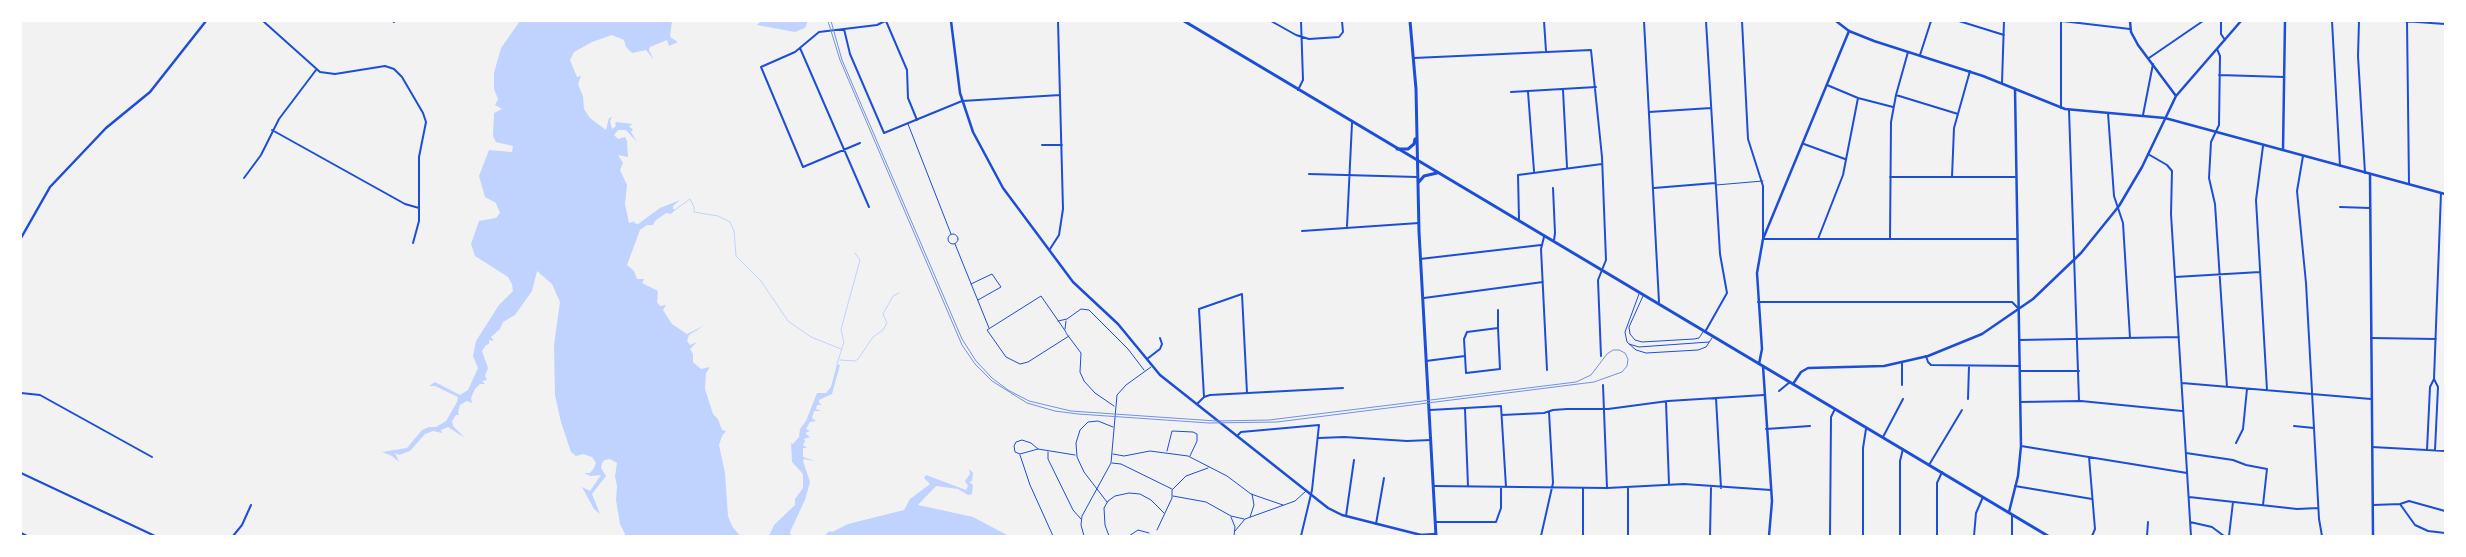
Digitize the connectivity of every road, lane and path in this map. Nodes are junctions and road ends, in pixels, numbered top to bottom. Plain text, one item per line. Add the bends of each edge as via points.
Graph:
1 (206, 21) edge
2 (263, 21) edge
3 (885, 21) edge
4 (951, 21) edge
5 (1058, 21) edge
6 (1184, 21) edge
7 (1271, 21) edge
8 (1301, 21) edge
9 (1342, 21) edge
10 (1410, 21) edge
11 (1544, 21) edge
12 (1644, 21) edge
13 (1706, 21) edge
14 (1742, 21) edge
15 (1836, 21) edge
16 (1930, 21) edge
17 (1959, 21) edge
18 (2004, 21) edge
19 (2062, 21) edge
20 (2130, 21) edge
21 (2203, 21) edge
22 (2221, 21) edge
23 (2241, 21) edge
24 (2285, 21) edge
25 (2332, 21) edge
26 (2359, 21) edge
27 (2406, 21) edge
28 (2445, 24) edge
29 (844, 29) junction
30 (2130, 29) junction
31 (1849, 31) junction
32 (2004, 35) junction
33 (1301, 37) junction
34 (2225, 40) junction
35 (800, 48) junction
36 (2217, 49) junction
37 (1546, 52) junction
38 (1908, 52) junction
39 (1920, 56) junction
40 (1414, 58) junction
41 (2149, 58) junction
42 (2153, 64) junction
43 (316, 70) junction
44 (1970, 72) junction
45 (2219, 76) junction
46 (2284, 77) junction
47 (2002, 82) junction
48 (1827, 85) junction
49 (1596, 87) junction
50 (2016, 89) junction
51 (1298, 90) junction
52 (1563, 90) junction
53 (1511, 92) dead end
54 (1528, 92) junction
55 (1060, 95) junction
56 (1896, 95) junction
57 (2176, 96) junction
58 (1858, 98) junction
59 (962, 101) junction
60 (1893, 107) junction
61 (1711, 108) junction
62 (2062, 108) junction
63 (2069, 110) junction
64 (1649, 112) junction
65 (2108, 113) junction
66 (1958, 114) junction
67 (2143, 115) junction
68 (2165, 118) junction
69 (917, 120) junction
70 (908, 123) junction
71 (1352, 123) junction
72 (272, 130) junction
73 (2217, 132) junction
74 (1417, 133) junction
75 (860, 143) dead end
76 (1804, 144) junction
77 (1062, 145) junction
78 (1042, 146) dead end
79 (2263, 146) junction
80 (1397, 149) junction
81 (844, 150) junction
82 (2283, 151) junction
83 (2148, 154) junction
84 (2303, 156) junction
85 (1846, 158) junction
86 (1417, 161) junction
87 (1602, 164) junction
88 (2340, 166) junction
89 (1568, 167) junction
90 (1534, 171) junction
91 (1437, 173) junction
92 (2365, 173) junction
93 (1309, 174) dead end
94 (2370, 174) junction
95 (1349, 176) junction
96 (1417, 177) junction
97 (1952, 177) junction
98 (2017, 177) junction
99 (244, 178) dead end
100 (1890, 178) junction
101 (1763, 182) junction
102 (1417, 184) junction
103 (1716, 184) junction
104 (2409, 185) junction
105 (1553, 188) dead end
106 (1654, 188) junction
107 (2443, 193) edge
108 (2118, 206) junction
109 (2340, 206) dead end
110 (869, 207) dead end
111 (420, 208) junction
112 (2370, 208) junction
113 (1418, 222) junction
114 (1519, 222) junction
115 (1347, 226) junction
116 (1302, 230) dead end
117 (951, 234) junction
118 (1544, 236) junction
119 (21, 238) edge
120 (1763, 239) junction
121 (1890, 239) junction
122 (2018, 239) junction
123 (1817, 240) junction
124 (413, 242) dead end
125 (1553, 242) junction
126 (955, 244) junction
127 (1541, 244) junction
128 (1050, 250) junction
129 (1420, 258) junction
130 (2075, 259) junction
131 (1602, 271) junction
132 (2261, 272) junction
133 (2220, 275) junction
134 (2175, 277) junction
135 (1543, 282) junction
136 (971, 284) junction
137 (1641, 294) junction
138 (1423, 298) junction
139 (977, 300) junction
140 (1758, 302) junction
141 (1658, 304) junction
142 (1498, 310) dead end
143 (2019, 310) junction
144 (1067, 319) junction
145 (1058, 320) junction
146 (1498, 328) junction
147 (988, 329) junction
148 (1066, 332) junction
149 (1704, 332) junction
150 (1069, 336) junction
151 (2179, 337) junction
152 (1160, 338) dead end
153 (2130, 338) junction
154 (2372, 338) junction
155 (1712, 339) junction
156 (2078, 339) junction
157 (2436, 339) junction
158 (2019, 340) junction
159 (1629, 344) junction
160 (1465, 356) junction
161 (1601, 356) dead end
162 (1926, 356) junction
163 (1147, 360) junction
164 (1426, 361) junction
165 (1902, 363) junction
166 (1758, 364) junction
167 (1152, 366) junction
168 (1763, 366) junction
169 (1969, 366) junction
170 (2020, 366) junction
171 (1547, 370) dead end
172 (1144, 371) junction
173 (2020, 371) junction
174 (2079, 371) junction
175 (2434, 378) junction
176 (1791, 383) junction
177 (2182, 383) junction
178 (1603, 385) dead end
179 (1902, 385) dead end
180 (2227, 387) junction
181 (1343, 388) dead end
182 (2247, 388) junction
183 (2267, 390) junction
184 (1780, 392) dead end
185 (21, 393) edge
186 (1246, 393) junction
187 (2313, 394) junction
188 (1764, 395) junction
189 (1204, 397) junction
190 (1716, 398) junction
191 (1968, 399) dead end
192 (2372, 399) junction
193 (1903, 400) dead end
194 (2079, 401) junction
195 (1666, 402) junction
196 (2020, 402) junction
197 (1197, 404) junction
198 (1115, 406) junction
199 (1464, 408) junction
200 (1605, 408) junction
201 (1835, 409) junction
202 (1429, 410) junction
203 (1962, 410) dead end
204 (2428, 410) junction
205 (2184, 411) junction
206 (2437, 411) junction
207 (1549, 412) junction
208 (1502, 414) junction
209 (1810, 426) dead end
210 (2294, 426) dead end
211 (1114, 427) junction
212 (1866, 428) junction
213 (2315, 428) junction
214 (1766, 429) junction
215 (1237, 436) junction
216 (1318, 438) junction
217 (1883, 438) junction
218 (1431, 440) junction
219 (2236, 443) dead end
220 (2021, 446) junction
221 (2372, 447) junction
222 (1038, 449) junction
223 (1903, 449) junction
224 (2427, 450) junction
225 (2435, 450) junction
226 (1048, 451) junction
227 (1167, 452) junction
228 (2445, 452) edge
229 (2186, 453) junction
230 (1020, 454) junction
231 (1076, 454) junction
232 (1112, 454) junction
233 (152, 457) dead end
234 (1190, 457) junction
235 (2089, 457) junction
236 (1354, 460) dead end
237 (1111, 463) junction
238 (1929, 465) junction
239 (1208, 468) junction
240 (1942, 472) junction
241 (21, 474) edge
242 (2187, 474) junction
243 (1384, 478) dead end
244 (1669, 484) junction
245 (1434, 486) junction
246 (1468, 486) junction
247 (2015, 486) junction
248 (1500, 487) junction
249 (1506, 487) junction
250 (1628, 487) junction
251 (1711, 487) junction
252 (1552, 488) junction
253 (1583, 488) junction
254 (1607, 488) junction
255 (1721, 488) junction
256 (1096, 490) junction
257 (1172, 490) junction
258 (1771, 490) junction
259 (1306, 491) junction
260 (1251, 494) junction
261 (1311, 495) junction
262 (1172, 496) junction
263 (1983, 497) junction
264 (2189, 497) junction
265 (2092, 499) junction
266 (1107, 502) junction
267 (2233, 502) junction
268 (2400, 504) junction
269 (251, 505) dead end
270 (1284, 505) junction
271 (2373, 505) junction
272 (2263, 506) junction
273 (2318, 508) junction
274 (2445, 511) edge
275 (1164, 513) junction
276 (2010, 513) junction
277 (1231, 516) junction
278 (1346, 516) junction
279 (1250, 517) junction
280 (1081, 519) junction
281 (1245, 519) junction
282 (1436, 522) junction
283 (2148, 522) dead end
284 (2190, 522) junction
285 (1376, 524) junction
286 (1157, 530) dead end
287 (1235, 532) junction
288 (21, 533) edge
289 (1149, 533) dead end
290 (2445, 533) edge
291 (1436, 535) edge
292 (27, 536) edge
293 (155, 536) edge
294 (233, 536) edge
295 (1053, 536) edge
296 (1084, 536) edge
297 (1109, 536) edge
298 (1129, 536) edge
299 (1234, 536) edge
300 (1301, 536) edge
301 (1421, 536) edge
302 (1541, 536) edge
303 (1583, 536) edge
304 (1628, 536) edge
305 (1710, 536) edge
306 (1769, 536) edge
307 (1830, 536) edge
308 (1863, 536) edge
309 (1900, 536) edge
310 (1937, 536) edge
311 (1974, 536) edge
312 (2012, 536) edge
313 (2048, 536) edge
314 (2092, 536) edge
315 (2147, 536) edge
316 (2191, 536) edge
317 (2224, 536) edge
318 (2229, 536) edge
319 (2322, 536) edge
320 (2373, 536) edge

1 - 119 main road via 150,92 106,128 50,187
2 - 43 street
3 - 29 street
3 - 69 street via 907,70 908,98
4 - 59 main road
5 - 55 street
6 - 51 main road
7 - 33 street
8 - 33 street
9 - 33 street via 1340,37
10 - 40 main road
11 - 37 street
12 - 64 street
13 - 61 street
14 - 101 street via 1748,139
15 - 31 main road
16 - 39 street
17 - 32 street
18 - 32 street
19 - 30 street
19 - 62 street
20 - 30 main road
21 - 41 street
22 - 34 street via 2221,34
23 - 34 main road
24 - 46 main road
25 - 88 street
26 - 92 street
27 - 28 street
27 - 104 street
29 - 35 street via 814,35
29 - 70 street via 850,54 884,133
30 - 41 main road
31 - 38 main road
31 - 48 main road
32 - 47 street
33 - 51 street via 1303,80
34 - 36 main road
35 - 81 street
35 - 81 street via 761,67 803,167
36 - 45 street
36 - 57 main road
37 - 40 street
37 - 49 street via 1591,50
38 - 39 main road
38 - 56 street
39 - 44 main road
40 - 74 main road
41 - 42 main road
42 - 57 main road
42 - 67 street
43 - 72 street
43 - 111 street via 335,74 385,66 400,75 425,120 419,157
44 - 47 main road
44 - 66 street
45 - 46 street
45 - 73 street
46 - 82 main road
47 - 50 main road
48 - 58 street
48 - 76 main road
49 - 52 street
49 - 87 street
50 - 62 main road
50 - 98 main road
51 - 71 main road
52 - 54 street
52 - 89 street
53 - 54 street
54 - 90 street
55 - 59 street
55 - 77 street
56 - 60 street
56 - 66 street
57 - 68 main road
58 - 60 street
58 - 85 street
59 - 69 street
59 - 128 main road via 972,132 995,175
60 - 100 street
61 - 64 street
61 - 103 street
62 - 63 main road
63 - 65 main road
63 - 130 street
64 - 106 street
65 - 67 main road
65 - 108 street via 2113,188
66 - 97 street via 1952,140
67 - 68 main road
68 - 73 main road
68 - 83 main road
69 - 70 street
70 - 117 lane
71 - 80 main road
71 - 95 street
72 - 99 street via 261,155
72 - 111 street via 405,204
73 - 79 main road
73 - 133 street via 2211,142 2209,178 2215,204
74 - 80 main road via 1412,146
74 - 86 main road
75 - 81 street
76 - 85 street
76 - 120 main road
77 - 78 street
77 - 128 street via 1063,220 1058,239
79 - 82 main road
79 - 132 street via 2256,200
80 - 86 main road
81 - 110 street
82 - 84 main road
83 - 108 main road
83 - 134 street via 2172,171
84 - 88 main road
84 - 187 street via 2297,191 2303,234
85 - 123 street via 1843,175
86 - 91 main road
86 - 96 main road
87 - 89 street
87 - 131 street via 1606,260
88 - 92 main road
89 - 90 street
90 - 114 street via 1518,175
91 - 102 main road via 1424,176
91 - 114 main road
92 - 94 main road
93 - 95 street
94 - 104 main road
94 - 112 main road
95 - 96 street
95 - 115 street
96 - 102 main road
97 - 98 street
97 - 100 street
98 - 122 main road
100 - 121 street
101 - 103 lane
101 - 120 street
102 - 113 main road
103 - 106 street
103 - 149 street via 1720,254 1727,293
104 - 107 main road
105 - 125 street
106 - 141 street
107 - 157 street
108 - 130 main road
108 - 153 street via 2123,223
109 - 112 street
111 - 124 street
112 - 154 main road
113 - 115 street
113 - 129 main road
114 - 118 main road
115 - 116 street
117 - 126 lane via 948,241
117 - 126 lane via 958,237
118 - 125 main road
118 - 127 street
120 - 123 street
120 - 140 main road via 1757,265
121 - 122 street
121 - 123 street
122 - 143 main road
125 - 131 main road
126 - 136 lane
127 - 129 street
127 - 135 street
128 - 163 main road via 1073,282 1118,324
129 - 138 main road
130 - 143 main road
130 - 156 street
131 - 137 main road
131 - 161 street via 1598,282
132 - 133 street
132 - 183 street
133 - 134 street
133 - 180 street
134 - 151 street
135 - 138 street
135 - 171 street
136 - 139 lane
136 - 139 lane via 991,274 1001,286
137 - 141 main road
137 - 149 lane via 1629,327 1635,340 1694,339
137 - 159 lane via 1626,326 1625,338
138 - 164 main road
139 - 147 lane
140 - 143 street via 2012,302
140 - 166 main road via 1762,352
141 - 149 main road
142 - 146 street
143 - 158 main road
143 - 162 main road via 1966,342
144 - 145 lane
144 - 148 lane
144 - 172 lane via 1078,310 1089,310 1128,349
145 - 147 lane via 1041,296
145 - 148 lane
146 - 160 street via 1467,332
146 - 160 street via 1500,369 1466,372
147 - 150 lane via 1006,357 1020,364
148 - 150 lane
149 - 155 main road
150 - 198 lane via 1081,353 1080,372 1084,381 1095,394
151 - 153 street
151 - 177 street
152 - 163 street via 1160,349
153 - 156 street
154 - 157 street
154 - 192 main road
155 - 159 lane via 1703,344 1639,347
155 - 159 lane via 1706,347 1698,350 1646,353
155 - 166 main road
156 - 158 street
156 - 174 street
157 - 175 street
158 - 170 main road
160 - 164 street
162 - 165 main road
162 - 169 street via 1931,365
163 - 167 main road
164 - 202 main road
165 - 176 main road via 1808,368
165 - 179 street
166 - 168 main road
167 - 172 lane
167 - 197 main road
168 - 176 main road
168 - 188 main road
169 - 170 street
169 - 191 street
170 - 173 main road
172 - 198 lane via 1121,389
173 - 174 street
173 - 196 main road
174 - 194 street
175 - 204 street via 2430,385
175 - 206 street via 2438,386
176 - 184 street
176 - 201 main road
177 - 180 street
177 - 205 street
178 - 200 street
180 - 182 street
181 - 186 street
182 - 183 street
182 - 219 street via 2243,429
183 - 187 street
185 - 233 street via 43,396
186 - 189 street
186 - 189 street via 1242,294 1199,309
187 - 192 street
187 - 213 street
188 - 190 street
188 - 214 main road
189 - 197 street
190 - 195 street
190 - 255 street
192 - 221 main road
193 - 217 street
194 - 196 street
194 - 205 street
195 - 200 street
195 - 244 street
196 - 220 main road
197 - 215 main road
198 - 211 lane
199 - 202 street
199 - 208 street via 1501,406
199 - 246 street
200 - 207 street
200 - 254 street
201 - 212 main road
201 - 307 street via 1831,417
202 - 218 main road
203 - 238 street
204 - 206 street
204 - 224 street
205 - 229 street
206 - 225 street
207 - 208 street
207 - 252 street
208 - 249 street
209 - 214 street
210 - 213 street
211 - 231 lane via 1096,421 1086,423 1077,436
211 - 232 lane
212 - 217 main road
212 - 308 street
213 - 273 street
214 - 258 main road
215 - 216 street via 1241,432 1317,424
215 - 259 main road
216 - 218 street
216 - 261 street
217 - 223 main road
218 - 245 main road
220 - 235 street
220 - 247 main road
221 - 224 street
221 - 271 main road
222 - 226 lane
222 - 230 lane
222 - 230 lane via 1030,442 1018,441 1014,448
223 - 238 main road
223 - 309 street via 1900,461
224 - 225 street
225 - 228 street
226 - 231 lane
226 - 280 lane via 1048,459 1073,510
227 - 232 lane
227 - 234 lane
227 - 234 lane via 1172,431 1193,432 1197,435 1197,443
229 - 242 street
229 - 272 street via 2267,469
230 - 295 lane via 1020,461
231 - 256 lane
232 - 237 lane
234 - 239 lane
235 - 242 street
235 - 265 street
236 - 278 street
237 - 256 lane
237 - 257 lane via 1121,464
238 - 240 main road
239 - 257 lane via 1186,476
239 - 260 lane via 1230,478
240 - 263 main road
240 - 310 street via 1937,483
241 - 293 street
242 - 264 street
243 - 285 street
244 - 250 street
244 - 251 street
245 - 246 street
245 - 282 main road
246 - 248 street
247 - 265 street
247 - 276 main road
248 - 249 street
248 - 282 street via 1501,508 1496,522
249 - 252 street
250 - 254 street
250 - 304 street
251 - 255 street
251 - 305 street
252 - 253 street
252 - 302 street
253 - 254 street
253 - 303 street
255 - 258 street
256 - 266 lane
256 - 280 lane
257 - 262 lane
258 - 306 main road
259 - 261 main road
259 - 270 lane via 1298,500
260 - 270 lane
260 - 279 lane via 1254,505
261 - 278 main road
261 - 300 street
262 - 275 lane
262 - 277 lane via 1206,502
263 - 276 main road
263 - 311 street via 1976,513
264 - 267 street
264 - 284 street
265 - 314 street via 2095,529
266 - 275 lane via 1119,495 1135,493 1151,500
266 - 297 lane via 1104,522
267 - 272 street
267 - 318 street
268 - 271 street
268 - 274 street via 2409,501
268 - 290 street via 2416,526
269 - 294 street
270 - 279 lane
271 - 320 main road
272 - 273 street via 2297,510
273 - 319 street
275 - 286 lane
276 - 312 street
276 - 313 main road
277 - 281 lane
277 - 287 lane
278 - 285 main road
279 - 281 lane
280 - 296 lane
281 - 287 lane
282 - 291 main road
283 - 315 street
284 - 316 street
284 - 317 street via 2212,527
285 - 301 main road
287 - 299 lane
288 - 292 street
289 - 298 lane via 1138,530
291 - 301 main road

